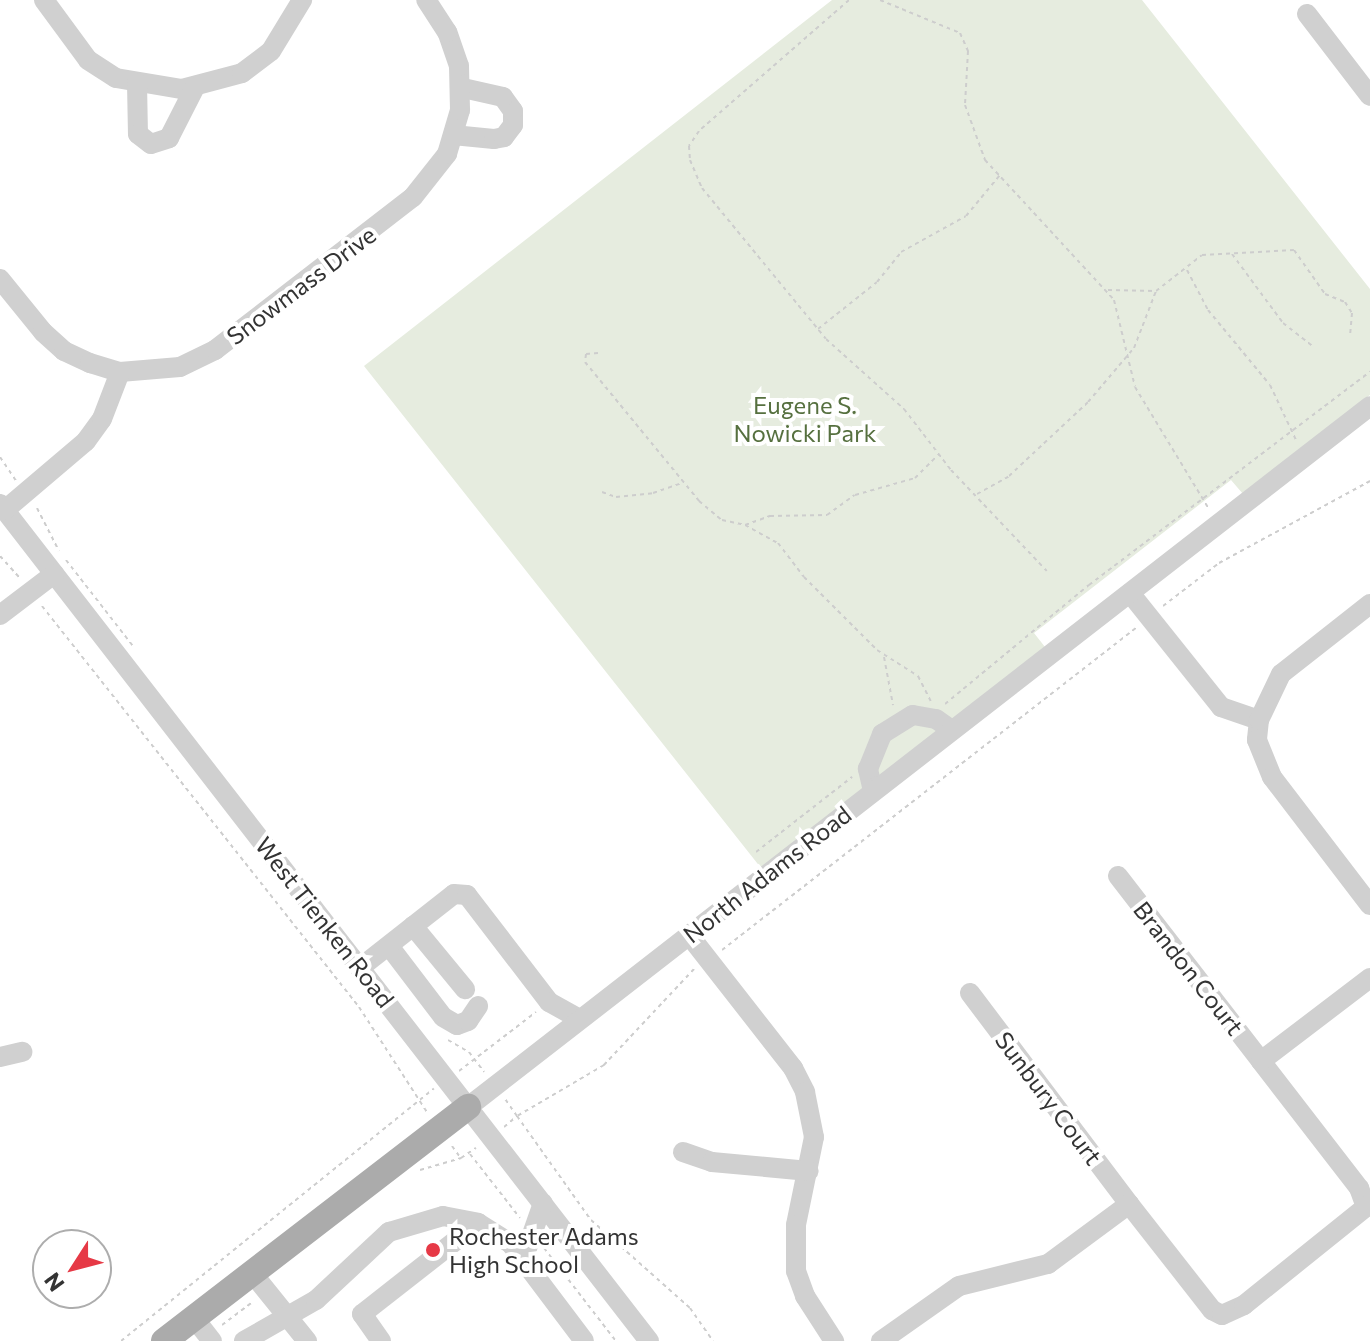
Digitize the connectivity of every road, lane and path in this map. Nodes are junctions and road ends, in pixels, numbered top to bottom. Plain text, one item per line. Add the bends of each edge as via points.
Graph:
1 (44, 0) edge
2 (302, 0) edge
3 (426, 0) edge
4 (849, 0) edge
5 (880, 0) edge
6 (1307, 14) dead end
7 (137, 83) junction
8 (195, 87) junction
9 (463, 88) junction
10 (1370, 96) edge
11 (453, 135) junction
12 (1001, 174) junction
13 (1231, 253) junction
14 (1187, 268) junction
15 (0, 279) edge
16 (1106, 290) junction
17 (1156, 291) junction
18 (818, 329) junction
19 (1350, 335) dead end
20 (1312, 346) dead end
21 (598, 353) dead end
22 (1126, 359) junction
23 (120, 372) junction
24 (1370, 372) edge
25 (1370, 406) edge
26 (1291, 433) junction
27 (939, 455) junction
28 (1307, 455) junction
29 (0, 457) edge
30 (1370, 481) edge
31 (683, 483) junction
32 (602, 492) dead end
33 (26, 494) junction
34 (976, 494) junction
35 (1202, 500) junction
36 (2, 507) edge
37 (1220, 523) junction
38 (745, 525) junction
39 (0, 556) edge
40 (1047, 571) dead end
41 (54, 574) junction
42 (23, 580) dead end
43 (1130, 593) junction
44 (40, 603) dead end
45 (1370, 604) edge
46 (0, 615) edge
47 (1149, 619) junction
48 (138, 654) dead end
49 (884, 655) junction
50 (929, 717) junction
51 (903, 719) junction
52 (1259, 720) junction
53 (952, 730) junction
54 (869, 764) junction
55 (873, 791) junction
56 (756, 852) dead end
57 (1118, 876) dead end
58 (1370, 905) edge
59 (413, 926) junction
60 (689, 935) junction
61 (389, 946) junction
62 (707, 958) junction
63 (361, 967) junction
64 (1370, 978) edge
65 (465, 989) dead end
66 (970, 993) dead end
67 (549, 1002) junction
68 (478, 1006) dead end
69 (580, 1019) junction
70 (443, 1037) dead end
71 (554, 1039) junction
72 (22, 1052) dead end
73 (0, 1057) edge
74 (475, 1059) junction
75 (1261, 1061) junction
76 (464, 1067) dead end
77 (428, 1092) dead end
78 (417, 1100) junction
79 (468, 1107) junction
80 (517, 1116) junction
81 (506, 1125) dead end
82 (475, 1148) dead end
83 (683, 1152) dead end
84 (461, 1158) dead end
85 (809, 1171) junction
86 (543, 1203) junction
87 (1129, 1204) junction
88 (478, 1223) junction
89 (524, 1257) junction
90 (256, 1286) junction
91 (286, 1315) junction
92 (194, 1318) junction
93 (216, 1334) edge
94 (121, 1341) edge
95 (164, 1341) edge
96 (244, 1341) edge
97 (307, 1341) edge
98 (381, 1341) edge
99 (584, 1341) edge
100 (649, 1341) edge
101 (713, 1341) edge
102 (834, 1341) edge
103 (881, 1341) edge

1 - 7 street via 88,60 116,78
2 - 8 street via 271,51 242,73
3 - 9 street, Snowmass Drive via 458,55
4 - 18 path via 699,131 689,146 702,188
5 - 12 path via 960,33 968,51 965,105 985,160
6 - 10 street
7 - 8 street
7 - 8 street via 138,134 151,144 169,138
9 - 11 street, Snowmass Drive
9 - 11 street via 503,97 513,111 513,125 504,137 494,139
11 - 23 street, Snowmass Drive via 434,175 413,197 250,325 180,367
12 - 16 path
12 - 18 path via 966,216 901,252 877,282
13 - 14 path via 1202,255
13 - 19 path via 1294,250 1325,294 1345,302 1352,313
13 - 20 path via 1283,323
14 - 17 path
14 - 26 path via 1208,310 1270,385
15 - 23 street, Snowmass Drive via 64,351
16 - 17 path
16 - 22 path via 1120,315
17 - 22 path via 1142,334
18 - 27 path via 842,357 899,403
21 - 31 path via 586,354 585,362
22 - 34 path via 1009,476
22 - 35 path via 1149,414
23 - 33 street via 102,419 86,441
24 - 26 path
25 - 28 street, North Adams Road
26 - 28 path
26 - 35 path
27 - 34 path
27 - 38 path via 915,478 855,495 827,515 770,516
28 - 37 street, North Adams Road
29 - 33 path
30 - 47 path via 1201,574
31 - 32 path via 653,493 616,497
31 - 38 path via 713,515
33 - 36 street
33 - 48 path via 49,537
34 - 40 path
35 - 37 path
35 - 50 path
36 - 41 street, West Tienken Road
37 - 43 street, North Adams Road
38 - 49 path via 778,543 810,585
39 - 42 path
41 - 46 street
41 - 63 street, West Tienken Road
43 - 47 street
43 - 53 street, North Adams Road
44 - 78 path via 359,1007
45 - 52 street via 1281,674
47 - 52 street via 1221,707
47 - 62 path
49 - 50 path via 927,688
49 - 51 path via 889,699
50 - 51 street
50 - 53 street
51 - 54 street via 882,734
52 - 58 street via 1263,763
53 - 55 street, North Adams Road
54 - 55 street
54 - 56 path
55 - 60 street, North Adams Road
57 - 75 street, Brandon Court
59 - 61 street
59 - 65 street
59 - 67 street via 454,894 467,895
60 - 62 street
60 - 69 street, North Adams Road
61 - 63 street
61 - 68 street via 443,1017 457,1025 468,1021
62 - 80 path via 604,1065
62 - 85 street via 793,1068 805,1092 814,1137
63 - 79 street, West Tienken Road
64 - 75 street
66 - 87 street, Sunbury Court
67 - 69 street
67 - 71 street
67 - 74 path
69 - 71 street, North Adams Road
70 - 74 path
71 - 79 street, North Adams Road
72 - 73 street
74 - 76 path
75 - 87 street, Brandon Court via 1359,1188 1366,1207 1354,1220 1244,1305 1222,1315 1212,1310
77 - 78 path
78 - 94 path
79 - 86 street, West Tienken Road
79 - 90 main road, North Adams Road
80 - 81 path
80 - 101 path via 591,1220 690,1308
82 - 84 path
83 - 85 street via 712,1162
85 - 102 street via 796,1225 796,1271 812,1309
86 - 89 street
86 - 100 street, West Tienken Road
87 - 103 street via 1048,1264 959,1286
88 - 89 street
88 - 91 street via 443,1216 402,1225 377,1241 316,1300
88 - 98 street via 362,1314
89 - 99 street
90 - 91 street
90 - 92 main road, North Adams Road
90 - 93 path
91 - 96 street
91 - 97 street
92 - 93 street
92 - 95 main road, North Adams Road

